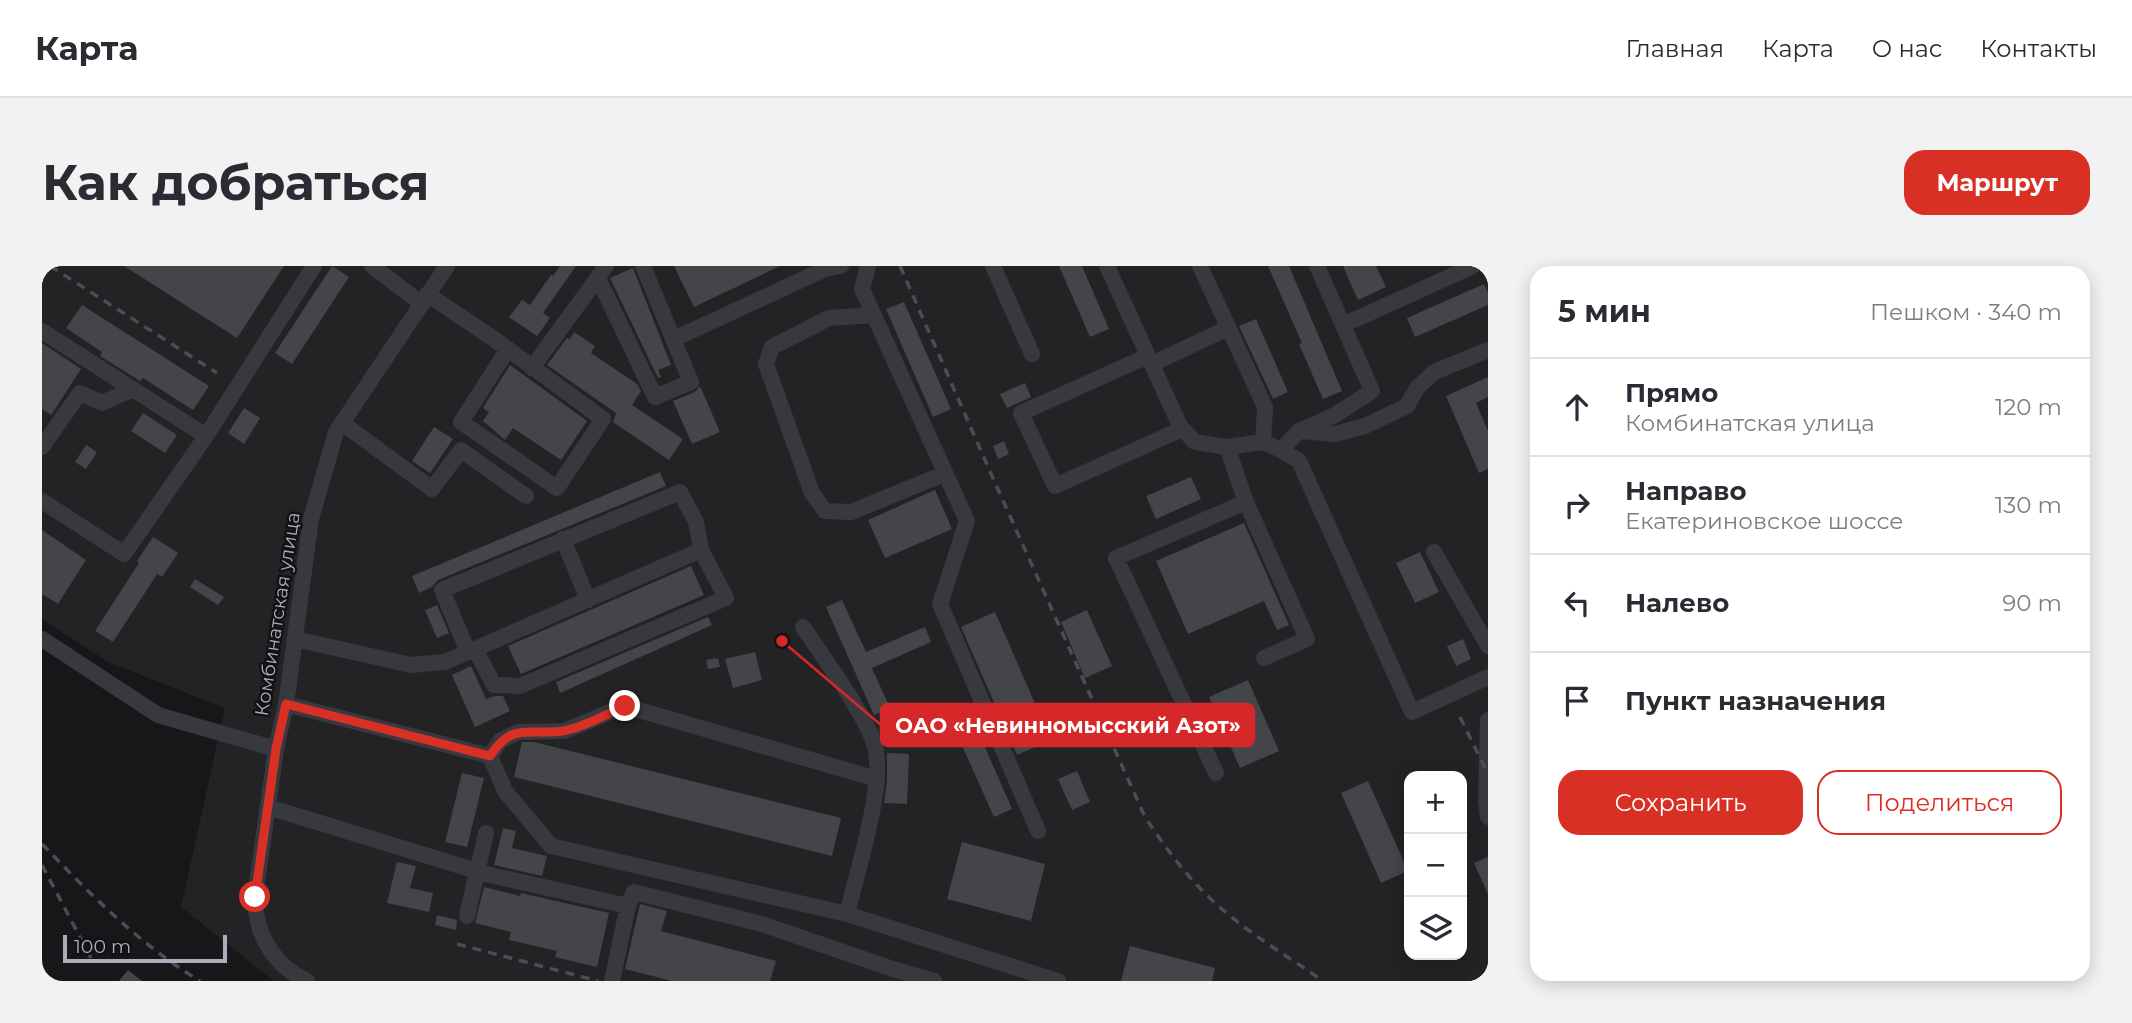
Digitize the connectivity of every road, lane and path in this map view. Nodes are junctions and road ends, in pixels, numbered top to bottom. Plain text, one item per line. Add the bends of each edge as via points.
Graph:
1 (314, 266) edge
2 (372, 266) edge
3 (447, 266) edge
4 (643, 266) edge
5 (841, 266) edge
6 (868, 266) edge
7 (993, 266) edge
8 (1107, 266) edge
9 (1200, 266) edge
10 (1317, 266) edge
11 (1473, 266) edge
12 (602, 272) edge
13 (424, 298) junction
14 (874, 315) junction
15 (1343, 325) junction
16 (1228, 328) junction
17 (42, 331) edge
18 (674, 340) junction
19 (508, 349) junction
20 (1488, 350) edge
21 (1032, 354) dead end
22 (1150, 360) junction
23 (532, 368) junction
24 (133, 389) junction
25 (342, 423) junction
26 (1182, 429) junction
27 (1299, 431) junction
28 (206, 436) junction
29 (1263, 442) junction
30 (42, 447) edge
31 (1227, 447) junction
32 (1281, 450) junction
33 (944, 474) junction
34 (526, 496) dead end
35 (42, 501) edge
36 (1246, 502) junction
37 (563, 539) junction
38 (701, 550) junction
39 (1434, 552) dead end
40 (587, 600) junction
41 (803, 627) dead end
42 (42, 639) edge
43 (295, 639) junction
44 (1488, 646) edge
45 (471, 651) junction
46 (1264, 659) dead end
47 (1488, 682) edge
48 (286, 704) junction
49 (1488, 720) edge
50 (276, 749) junction
51 (490, 756) junction
52 (1216, 773) dead end
53 (877, 779) junction
54 (268, 807) junction
55 (1488, 817) edge
56 (1038, 831) dead end
57 (485, 833) dead end
58 (476, 871) junction
59 (628, 906) junction
60 (847, 914) junction
61 (467, 916) dead end
62 (307, 981) edge
63 (612, 981) edge
64 (934, 981) edge
65 (1058, 981) edge

1 - 28 street
2 - 13 street
3 - 13 street, Комбинатская улица
4 - 18 street
5 - 18 street via 825,269
6 - 14 street via 863,289
7 - 21 street
8 - 22 street
9 - 16 street
10 - 15 street
11 - 15 street
12 - 18 street via 655,397 691,382
12 - 23 street
13 - 19 street
13 - 25 street, Комбинатская улица
14 - 33 street
14 - 33 street via 830,318 772,347 766,364 811,493 825,511 851,512
15 - 27 street via 1372,391
16 - 22 street
16 - 29 street via 1265,407
17 - 24 street
19 - 23 street
19 - 23 street via 461,422 557,488 603,419
20 - 27 street via 1434,372 1407,406 1365,426 1335,434
22 - 26 street
22 - 26 street via 1020,413 1055,486
24 - 28 street
24 - 30 street via 102,403 80,393
25 - 34 street via 432,489 461,450
25 - 43 street, Комбинатская улица via 311,519
26 - 31 street via 1195,442
27 - 32 street
28 - 35 street via 124,554
29 - 31 street
29 - 32 street
31 - 36 street
32 - 47 street via 1298,461 1412,712
33 - 56 street via 967,521 940,604
36 - 46 street via 1307,639
36 - 52 street via 1116,558
37 - 38 street via 680,492 695,522
37 - 40 street
37 - 45 street via 442,590
38 - 40 street
38 - 45 street via 726,598 520,686 494,685
39 - 44 street
40 - 45 street
41 - 53 street via 867,727 876,751
42 - 50 street via 158,715
43 - 45 street via 411,665 445,662
43 - 48 street, Комбинатская улица
48 - 50 street, Комбинатская улица
48 - 51 street
49 - 55 street
50 - 54 street, Комбинатская улица
51 - 53 street via 499,741 518,732 565,731 625,706
51 - 60 street via 505,791 551,846
53 - 60 street
54 - 58 street
54 - 62 street, Комбинатская улица via 255,916 267,947
57 - 58 street
58 - 59 street
58 - 61 street
59 - 63 street
59 - 64 street via 634,892 762,924
60 - 65 street

